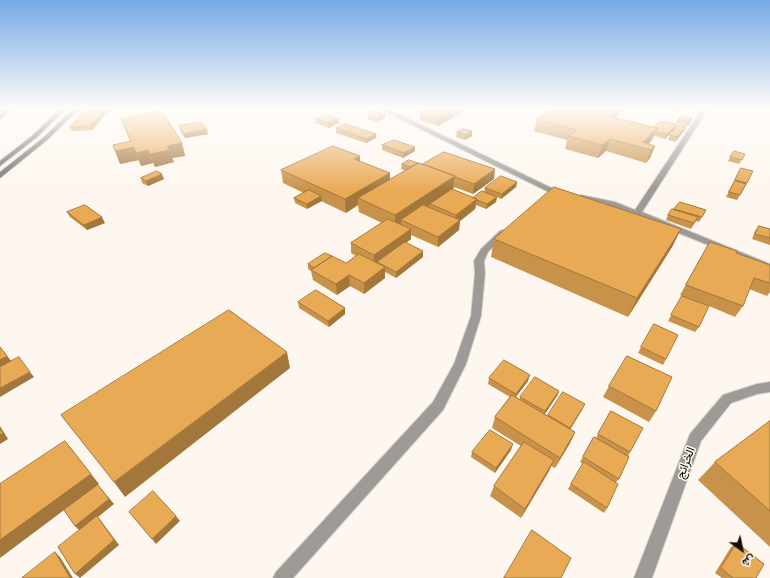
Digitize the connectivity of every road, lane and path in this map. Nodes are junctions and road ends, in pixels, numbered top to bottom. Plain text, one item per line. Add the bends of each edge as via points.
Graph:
1 (35, 136) edge
2 (48, 136) edge
3 (439, 136) edge
4 (687, 136) edge
5 (0, 164) edge
6 (0, 176) edge
7 (560, 194) junction
8 (545, 198) edge
9 (637, 213) junction
10 (512, 225) edge
11 (770, 267) edge
12 (770, 387) edge
13 (282, 578) edge
14 (643, 578) edge

1 - 5 street
2 - 6 street
3 - 7 street
4 - 9 street
7 - 8 street
7 - 9 street via 612,204
9 - 11 street
10 - 13 street via 484,251 479,260 476,316 460,364 438,406
12 - 14 street, الخرائج via 727,399 695,438

